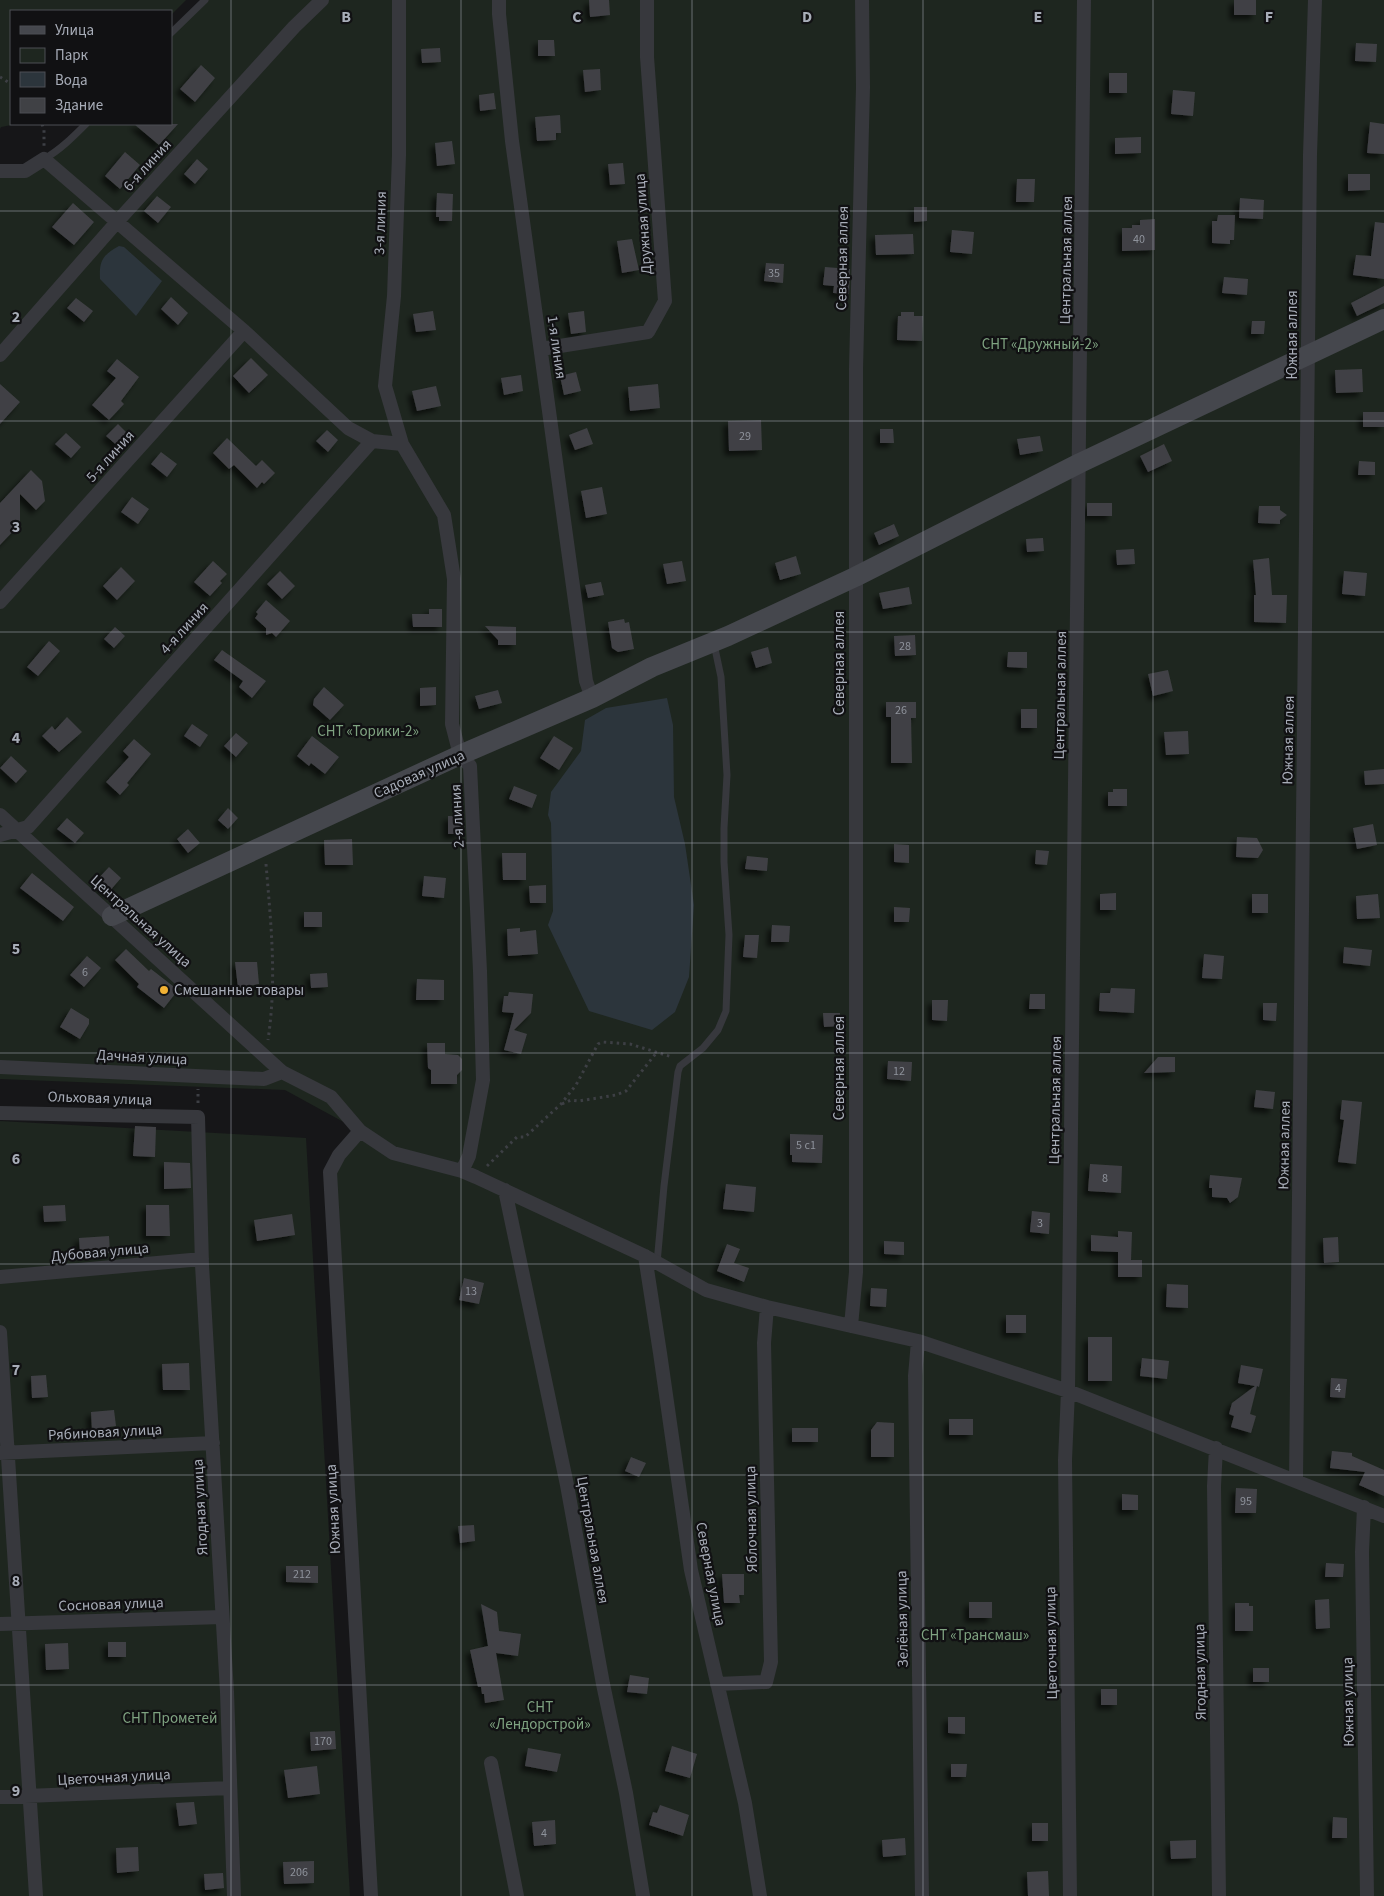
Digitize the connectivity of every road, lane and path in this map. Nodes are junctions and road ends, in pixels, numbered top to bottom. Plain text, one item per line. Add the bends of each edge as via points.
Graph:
1 (204, 0) edge
2 (322, 0) edge
3 (399, 0) edge
4 (499, 0) edge
5 (646, 0) edge
6 (862, 0) edge
7 (1084, 0) edge
8 (1315, 0) edge
9 (172, 32) edge
10 (42, 125) edge
11 (85, 125) edge
12 (44, 159) junction
13 (0, 172) edge
14 (116, 223) junction
15 (1384, 319) edge
16 (244, 332) junction
17 (541, 349) junction
18 (0, 355) edge
19 (1308, 355) junction
20 (372, 441) junction
21 (402, 444) junction
22 (1080, 463) junction
23 (855, 577) junction
24 (0, 602) edge
25 (721, 638) junction
26 (592, 698) junction
27 (460, 755) junction
28 (0, 815) edge
29 (16, 830) junction
30 (0, 836) edge
31 (264, 844) junction
32 (112, 916) junction
33 (657, 1052) junction
34 (266, 1058) junction
35 (680, 1066) junction
36 (0, 1067) edge
37 (282, 1072) junction
38 (561, 1104) junction
39 (0, 1113) edge
40 (198, 1117) joint
41 (360, 1131) junction
42 (462, 1171) junction
43 (476, 1177) junction
44 (505, 1190) junction
45 (202, 1259) junction
46 (651, 1260) junction
47 (0, 1277) edge
48 (767, 1306) junction
49 (851, 1326) junction
50 (0, 1332) edge
51 (918, 1341) junction
52 (1068, 1391) junction
53 (212, 1443) junction
54 (1216, 1448) junction
55 (4, 1453) edge
56 (1296, 1480) junction
57 (1364, 1507) junction
58 (1384, 1516) edge
59 (222, 1617) junction
60 (0, 1624) edge
61 (18, 1624) junction
62 (717, 1684) junction
63 (492, 1763) dead end
64 (230, 1788) junction
65 (0, 1797) edge
66 (29, 1797) junction
67 (36, 1896) edge
68 (234, 1896) edge
69 (371, 1896) edge
70 (516, 1896) edge
71 (643, 1896) edge
72 (760, 1896) edge
73 (922, 1896) edge
74 (1070, 1896) edge
75 (1219, 1896) edge
76 (1368, 1896) edge

1 - 9 lane
2 - 14 street, 6-я линия
3 - 21 street, 3-я линия via 399,155 394,296 385,386
4 - 17 street, 1-я линия via 512,141
5 - 17 street, Дружная улица via 647,57 665,301 648,332
6 - 23 street, Северная аллея
7 - 22 street, Центральная аллея
8 - 19 street, Южная аллея
10 - 12 path
11 - 12 lane
12 - 13 street via 25,171
12 - 14 street
14 - 16 street
14 - 18 street, 6-я линия
15 - 19 street, Садовая улица
16 - 20 street via 348,428
16 - 24 street, 5-я линия
17 - 26 street, 1-я линия via 586,681
19 - 22 street, Садовая улица
19 - 56 street, Южная аллея
20 - 21 street
20 - 29 street, 4-я линия via 28,827
21 - 27 street, 2-я линия via 444,515 454,579 452,724
22 - 23 street, Садовая улица
22 - 52 street, Центральная аллея
23 - 25 street, Садовая улица
23 - 49 street, Северная аллея via 856,1272
25 - 26 street, Садовая улица via 652,667
25 - 35 lane via 727,775 724,862 729,970 726,1011 718,1030 703,1048
26 - 27 street, Садовая улица
27 - 31 street, Садовая улица
27 - 42 street, 2-я линия via 470,766 483,1080 469,1156
28 - 29 street, Центральная улица
29 - 30 street, 4-я линия
29 - 32 street, Центральная улица
31 - 32 street, Садовая улица
31 - 34 path via 274,950
32 - 34 street, Центральная улица
33 - 35 path via 672,1057
33 - 38 path via 626,1091
33 - 38 path via 630,1044 598,1044
34 - 37 street, Центральная улица
35 - 46 lane
36 - 37 street, Дачная улица via 264,1079
37 - 41 street, Центральная улица via 331,1097
38 - 43 path via 525,1137 517,1137
39 - 40 street, Ольховая улица
40 - 45 street, Ягодная улица
41 - 42 street, Центральная улица via 393,1153
41 - 69 street, Южная улица via 339,1155 330,1172
42 - 43 street, Центральная улица
43 - 44 street, Центральная улица
44 - 46 street, Центральная улица
44 - 71 street, Центральная аллея via 567,1485
45 - 47 street, Дубовая улица
45 - 53 street, Ягодная улица
46 - 48 street, Центральная улица via 706,1290
46 - 62 street, Северная улица via 660,1353 691,1570
48 - 49 street, Центральная улица
48 - 62 street, Яблочная улица via 764,1343 770,1662 766,1682
49 - 51 street, Центральная улица
50 - 55 street
51 - 52 street, Центральная улица
51 - 73 street, Зелёная улица via 915,1376
52 - 54 street, Центральная улица
52 - 74 street, Цветочная улица via 1065,1460
53 - 55 street, Рябиновая улица
53 - 59 street, Ягодная улица
54 - 56 street, Центральная улица
54 - 75 street, Ягодная улица
55 - 61 street
56 - 57 street, Центральная улица
57 - 58 street, Центральная улица
57 - 76 street, Южная улица
59 - 61 street, Сосновая улица
59 - 64 street, Ягодная улица
60 - 61 street, Сосновая улица
61 - 66 street
62 - 72 street, Северная улица via 745,1803
63 - 70 street
64 - 66 street, Цветочная улица
64 - 68 street, Ягодная улица
65 - 66 street, Цветочная улица
66 - 67 street

